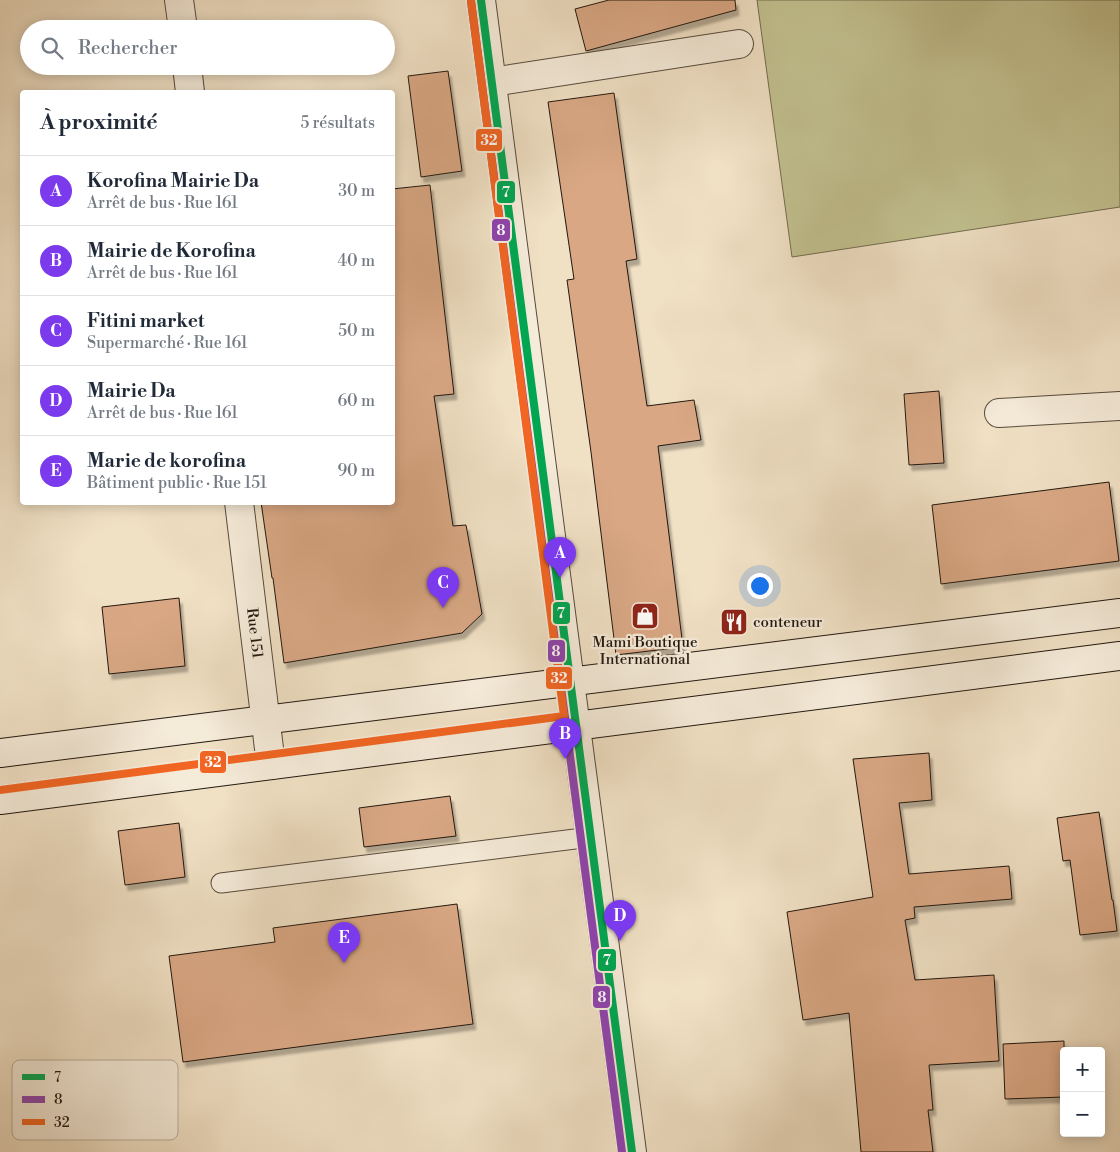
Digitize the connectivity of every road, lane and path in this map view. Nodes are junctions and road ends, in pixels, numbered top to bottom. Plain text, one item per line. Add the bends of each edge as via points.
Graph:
1 (179, 0) edge
2 (482, 0) edge
3 (181, 20) edge
4 (739, 44) dead end
5 (188, 75) edge
6 (492, 82) junction
7 (190, 90) edge
8 (1120, 406) edge
9 (999, 413) dead end
10 (239, 505) edge
11 (1120, 613) edge
12 (1120, 656) edge
13 (570, 682) junction
14 (265, 720) junction
15 (576, 725) junction
16 (0, 753) edge
17 (271, 765) junction
18 (0, 800) edge
19 (591, 837) junction
20 (221, 883) dead end
21 (632, 1152) edge

1 - 3 main road
2 - 6 main road
4 - 6 main road
5 - 7 main road
6 - 13 main road
8 - 9 main road
10 - 14 main road, Rue 151
11 - 13 main road
12 - 15 main road
13 - 14 main road
13 - 15 main road
14 - 16 main road
14 - 17 main road, Rue 151
15 - 17 main road
15 - 19 main road
17 - 18 main road
19 - 20 lane
19 - 21 main road

